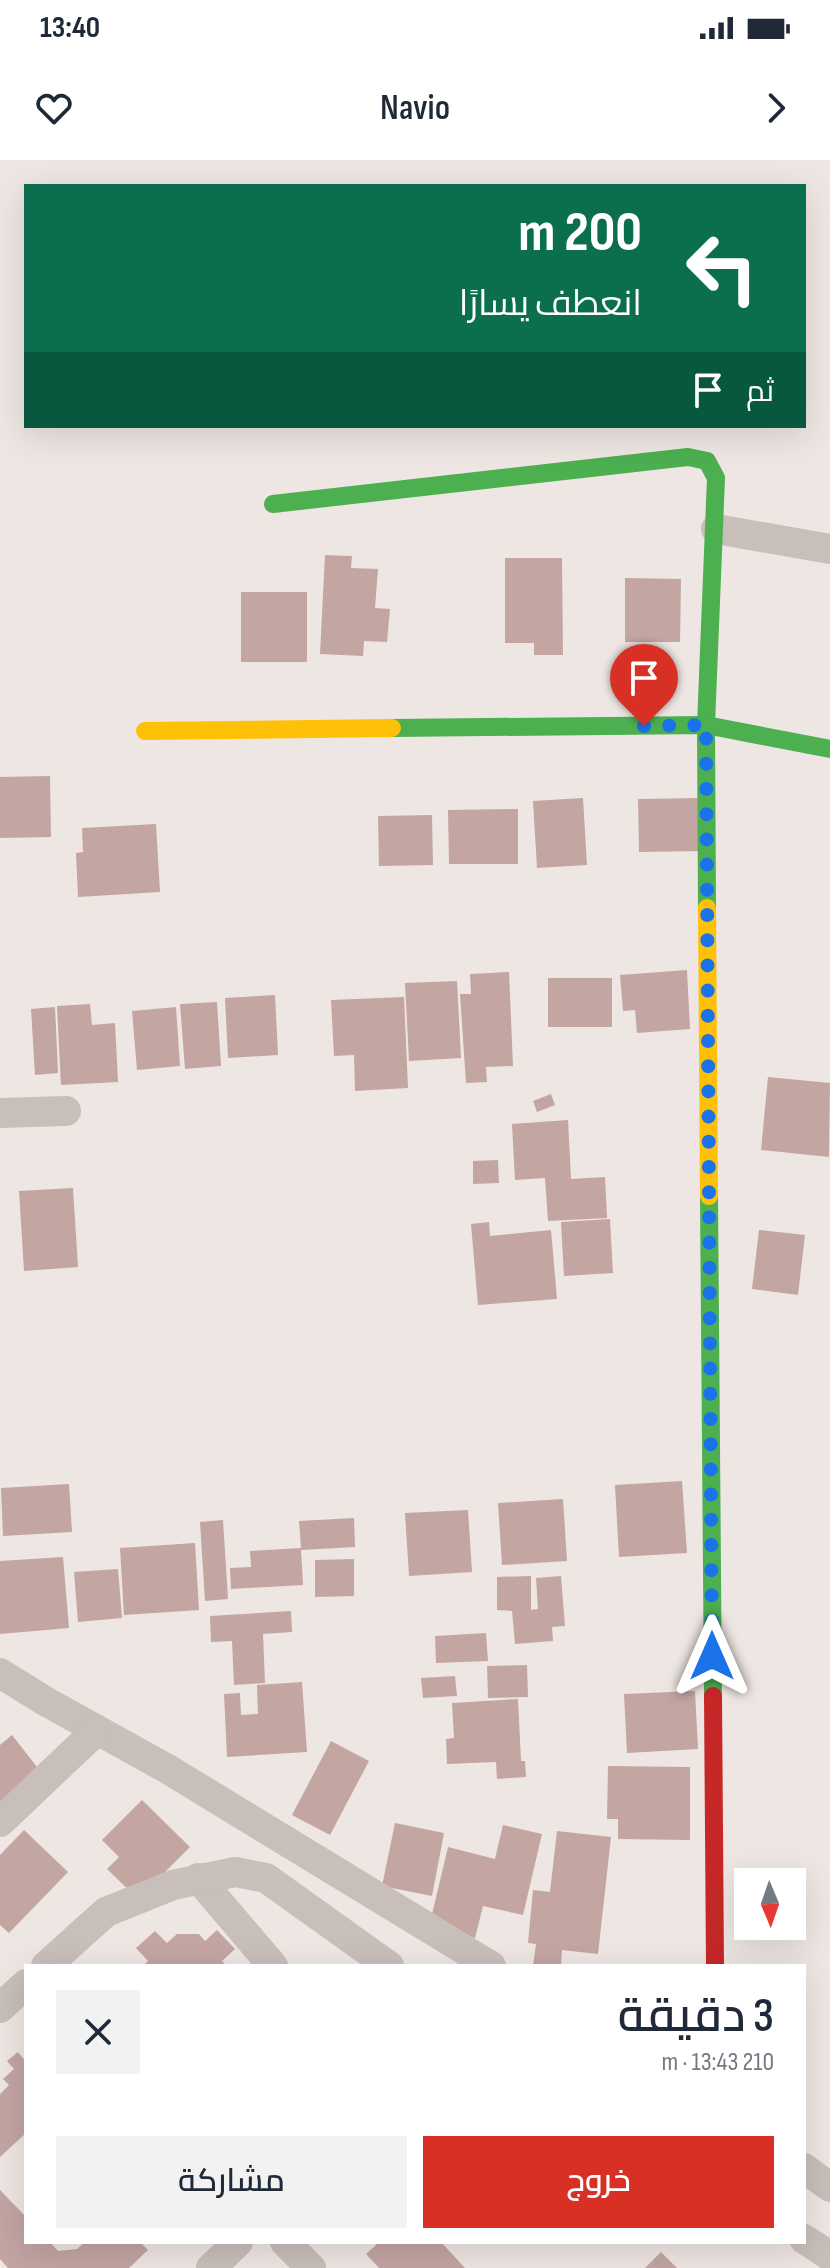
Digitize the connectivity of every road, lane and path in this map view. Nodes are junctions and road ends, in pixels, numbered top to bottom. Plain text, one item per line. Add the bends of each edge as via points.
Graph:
1 (273, 504) dead end
2 (716, 529) junction
3 (830, 549) edge
4 (706, 725) junction
5 (145, 731) dead end
6 (830, 749) edge
7 (66, 1111) dead end
8 (0, 1113) edge
9 (0, 1673) edge
10 (96, 1731) junction
11 (0, 1822) edge
12 (198, 1878) junction
13 (48, 1964) edge
14 (271, 1964) edge
15 (386, 1964) edge
16 (488, 1964) edge
17 (715, 1964) edge
18 (24, 1986) edge
19 (0, 2008) edge
20 (806, 2169) edge
21 (830, 2187) edge
22 (806, 2240) edge
23 (236, 2244) edge
24 (287, 2244) edge
25 (830, 2256) edge
26 (211, 2268) edge
27 (311, 2268) edge

1 - 2 street via 688,457 707,461 716,478
2 - 3 street
2 - 4 street
4 - 5 street
4 - 6 street
4 - 17 street
7 - 8 street
9 - 10 street
10 - 11 street
10 - 16 street
12 - 13 street via 106,1912
12 - 14 street
12 - 15 street via 235,1872 266,1878
18 - 19 street
20 - 21 street
22 - 25 street
23 - 26 street
24 - 27 street

